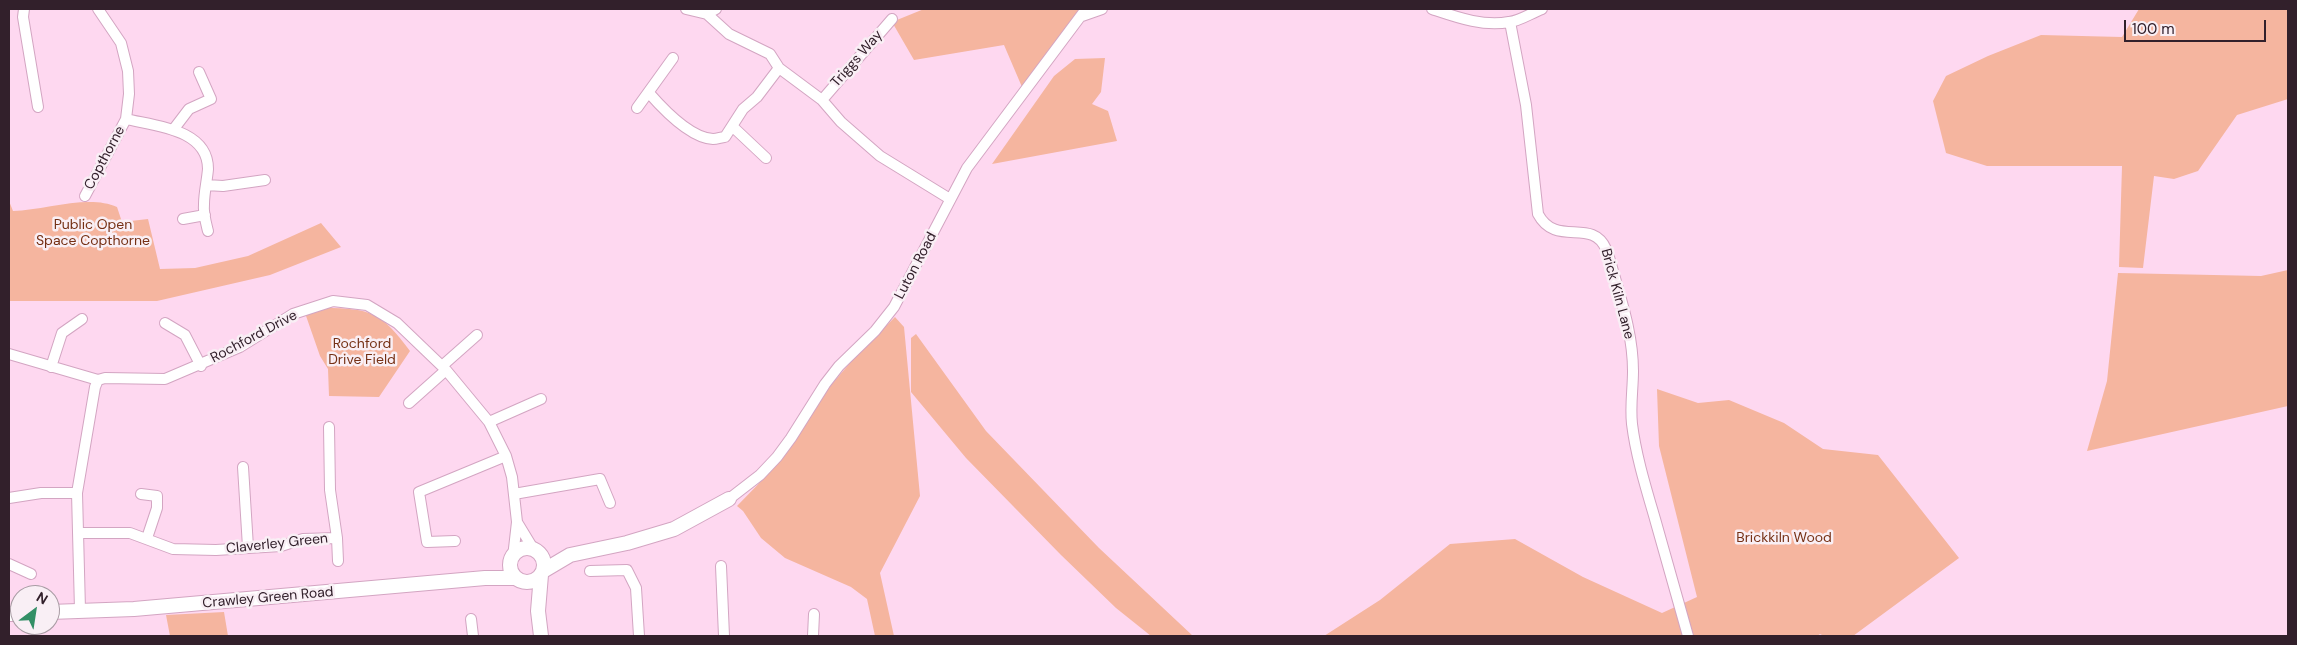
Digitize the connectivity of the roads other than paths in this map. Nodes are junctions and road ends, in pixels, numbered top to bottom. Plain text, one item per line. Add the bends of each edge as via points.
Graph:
1 (24, 9) edge
2 (686, 9) edge
3 (1102, 9) edge
4 (1432, 9) edge
5 (1542, 9) edge
6 (102, 10) edge
7 (712, 11) edge
8 (1084, 12) edge
9 (892, 19) dead end
10 (1510, 22) junction
11 (673, 58) dead end
12 (779, 68) junction
13 (199, 72) dead end
14 (649, 93) junction
15 (822, 100) junction
16 (38, 107) dead end
17 (637, 108) dead end
18 (126, 120) junction
19 (732, 126) junction
20 (173, 130) junction
21 (766, 158) dead end
22 (265, 180) dead end
23 (206, 184) junction
24 (85, 196) dead end
25 (950, 199) junction
26 (205, 215) junction
27 (182, 219) dead end
28 (208, 231) dead end
29 (82, 319) dead end
30 (165, 323) dead end
31 (477, 335) dead end
32 (9, 354) edge
33 (201, 366) junction
34 (51, 367) junction
35 (444, 368) junction
36 (98, 380) junction
37 (541, 399) dead end
38 (409, 403) dead end
39 (489, 422) junction
40 (329, 427) dead end
41 (506, 456) junction
42 (243, 467) dead end
43 (77, 493) junction
44 (140, 494) dead end
45 (514, 494) junction
46 (9, 498) edge
47 (729, 499) joint
48 (610, 503) dead end
49 (517, 522) junction
50 (79, 533) junction
51 (147, 538) junction
52 (337, 538) junction
53 (455, 542) dead end
54 (248, 548) junction
55 (536, 551) junction
56 (570, 555) junction
57 (512, 558) junction
58 (338, 560) dead end
59 (9, 564) edge
60 (721, 566) dead end
61 (590, 571) dead end
62 (542, 573) junction
63 (31, 574) dead end
64 (485, 578) junction
65 (519, 580) junction
66 (80, 610) junction
67 (60, 611) edge
68 (538, 611) junction
69 (814, 614) dead end
70 (471, 619) dead end
71 (473, 636) edge
72 (541, 636) edge
73 (639, 636) edge
74 (724, 636) edge
75 (813, 636) edge
76 (1688, 636) edge

1 - 16 street
2 - 7 street
3 - 8 street
4 - 10 street via 1470,21
5 - 10 street
6 - 18 street, Copthorne via 121,43 128,71
7 - 12 street via 729,34 770,54
8 - 25 street, Luton Road via 988,138
9 - 15 street, Triggs Way
10 - 76 street, Brick Kiln Lane via 1526,105 1538,214 1553,230 1595,235 1607,250 1628,324 1633,373 1630,392 1632,423 1638,462
11 - 14 street
12 - 15 street
12 - 19 street
13 - 20 street via 211,98 189,109
14 - 17 street
14 - 19 street via 666,112 691,131 713,139 725,136
15 - 25 street via 880,156
18 - 20 street
18 - 24 street, Copthorne
19 - 21 street
20 - 23 street via 193,139 204,150 208,167
22 - 23 street via 222,186
23 - 26 street
25 - 47 street, Luton Road via 894,307 839,366 776,457 760,475
26 - 27 street
26 - 28 street
29 - 34 street via 62,333
30 - 33 street via 185,335
31 - 35 street
32 - 34 street, Rochford Drive
33 - 35 street, Rochford Drive via 240,347 293,314 333,301 367,306 397,323
33 - 36 street, Rochford Drive via 165,379
34 - 36 street, Rochford Drive
35 - 38 street
35 - 39 street, Rochford Drive
36 - 43 street
37 - 39 street
39 - 41 street, Rochford Drive
40 - 52 street, Claverley Green via 330,490
41 - 45 street, Rochford Drive
41 - 53 street via 419,492 427,542
42 - 54 street
43 - 46 street via 41,493
43 - 50 street
44 - 51 street via 156,496 157,508
45 - 48 street via 600,479
45 - 49 street, Rochford Drive
47 - 56 street via 674,529
49 - 55 street, Rochford Drive
49 - 57 street, Rochford Drive
50 - 51 street, Claverley Green via 130,533
50 - 66 street
51 - 54 street, Claverley Green via 173,549
52 - 54 street, Claverley Green
52 - 58 street
55 - 56 street
55 - 57 street via 520,550
55 - 62 street via 544,563
56 - 62 street
57 - 64 street, Crawley Green Road
57 - 65 street via 511,570
59 - 63 street
60 - 74 street
61 - 73 street via 627,570 636,588
62 - 65 street via 532,581
62 - 68 street
64 - 65 street, Crawley Green Road
64 - 66 street, Crawley Green Road via 134,609
65 - 68 street
66 - 67 street, Crawley Green Road
68 - 72 street
69 - 75 street
70 - 71 street

